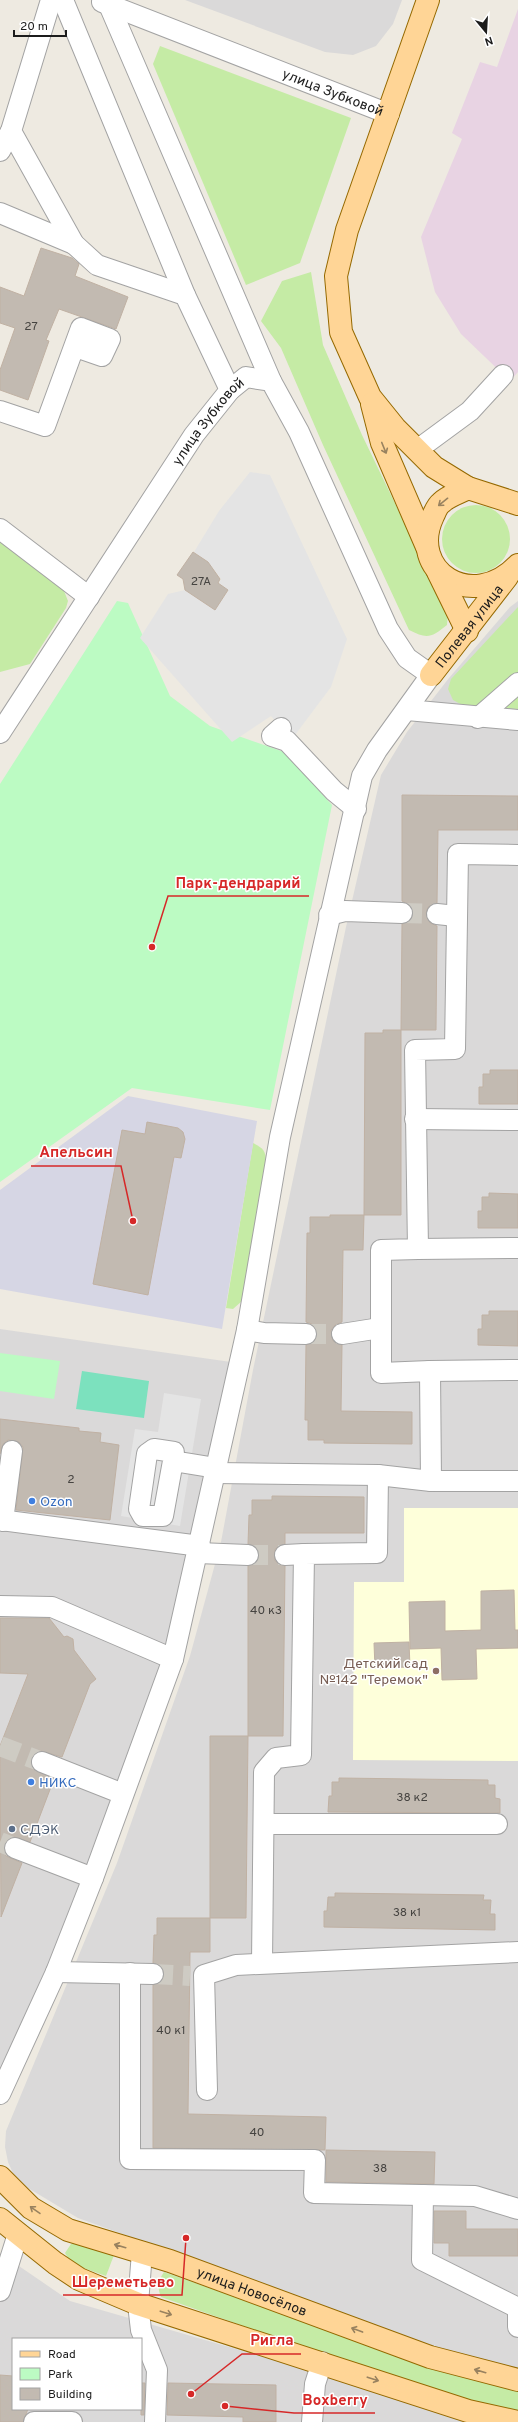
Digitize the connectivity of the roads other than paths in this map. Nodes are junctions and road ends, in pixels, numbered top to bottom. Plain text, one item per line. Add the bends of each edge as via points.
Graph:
1 (51, 0) edge
2 (63, 0) edge
3 (428, 0) edge
4 (103, 2) edge
5 (389, 114) junction
6 (11, 131) junction
7 (0, 151) edge
8 (0, 214) edge
9 (74, 244) junction
10 (184, 295) junction
11 (76, 347) dead end
12 (503, 375) dead end
13 (271, 381) junction
14 (230, 390) junction
15 (370, 397) junction
16 (0, 411) edge
17 (417, 450) junction
18 (468, 488) junction
19 (518, 504) edge
20 (0, 529) edge
21 (432, 558) junction
22 (512, 571) edge
23 (89, 597) junction
24 (466, 630) junction
25 (431, 676) junction
26 (518, 683) edge
27 (407, 710) junction
28 (478, 718) junction
29 (518, 720) edge
30 (282, 728) dead end
31 (0, 733) edge
32 (356, 809) junction
33 (518, 855) edge
34 (402, 913) tunnel mouth
35 (329, 915) junction
36 (415, 1119) junction
37 (518, 1120) edge
38 (518, 1248) edge
39 (418, 1249) junction
40 (380, 1328) junction
41 (247, 1330) junction
42 (306, 1334) tunnel mouth
43 (342, 1334) tunnel mouth
44 (518, 1370) edge
45 (430, 1371) junction
46 (12, 1451) dead end
47 (173, 1461) dead end
48 (216, 1470) junction
49 (378, 1475) junction
50 (431, 1481) junction
51 (518, 1481) edge
52 (2, 1521) edge
53 (199, 1550) junction
54 (248, 1555) tunnel mouth
55 (0, 1606) edge
56 (173, 1659) junction
57 (42, 1762) tunnel mouth
58 (122, 1794) junction
59 (265, 1824) junction
60 (497, 1824) dead end
61 (15, 1848) tunnel mouth
62 (93, 1878) junction
63 (518, 1952) edge
64 (262, 1963) junction
65 (56, 1972) junction
66 (130, 1973) junction
67 (153, 1974) tunnel mouth
68 (207, 2090) dead end
69 (0, 2094) edge
70 (0, 2177) edge
71 (423, 2195) junction
72 (518, 2209) edge
73 (0, 2219) edge
74 (18, 2234) junction
75 (142, 2252) junction
76 (0, 2291) edge
77 (138, 2304) junction
78 (518, 2308) edge
79 (518, 2327) edge
80 (322, 2362) junction
81 (518, 2380) edge
82 (34, 2422) edge
83 (72, 2422) edge
84 (155, 2422) edge
85 (312, 2422) edge
86 (518, 2422) edge

1 - 6 street
2 - 10 street
3 - 5 main road
4 - 5 street, улица Зубковой
4 - 13 street
5 - 15 main road, улица Зубковой via 347,230 336,276 341,332
6 - 7 street
6 - 9 street
8 - 9 street
9 - 10 street via 97,265
10 - 14 street
11 - 16 street via 102,356 110,338 81,328 45,426
12 - 17 street via 470,411
13 - 14 street, улица Зубковой via 246,377
13 - 25 street via 299,432 388,629 407,658
14 - 23 street, улица Зубковой via 194,435
15 - 17 main road, улица Зубковой
15 -> 21 main road via 382,444
17 - 18 main road, улица Зубковой via 434,467
18 - 19 main road, улица Зубковой
18 -> 21 main road via 439,503 428,526
20 - 23 street
21 - 22 main road via 454,584 465,587 481,587
21 - 24 main road
22 - 24 main road, Полевая улица
23 - 31 street, улица Зубковой
24 - 25 main road, Полевая улица
25 - 27 street
26 - 28 street
27 - 28 street
27 - 32 street via 377,750 362,776
28 - 29 street
30 - 32 street via 272,736 288,741 334,791
32 - 35 street
33 - 36 street via 458,854 446,915 455,1049 415,1050
34 - 35 street via 345,911
35 - 41 street via 280,1137
36 - 37 street
36 - 39 street
38 - 39 street
39 - 40 street via 381,1250
40 - 43 street
40 - 45 street via 381,1373
41 - 42 street
41 - 48 street
44 - 45 street
45 - 50 street
46 - 52 street
47 - 48 street
48 - 49 street
48 - 53 street
49 - 50 street
49 - 59 street via 377,1553 294,1555 301,1755 276,1758 264,1772
50 - 51 street
52 - 53 street
53 - 54 street
53 - 56 street
55 - 56 street via 52,1607
56 - 58 street
57 - 58 street
58 - 62 street
59 - 60 street
59 - 64 street
61 - 62 street
62 - 65 street
63 - 64 street
64 - 68 street via 236,1965 197,1975
65 - 66 street
65 - 69 street
66 - 67 street
66 - 71 street via 130,2158 315,2160 314,2193
75 -> 70 main road, улица Новосёлов via 68,2230 31,2208
71 - 72 street via 475,2196
71 - 78 street via 422,2260
73 - 74 main road
74 - 76 street
74 - 77 main road via 79,2279
75 - 77 street
81 -> 75 main road, улица Новосёлов via 430,2357
77 -> 80 main road
77 - 84 street via 141,2330 157,2370
78 - 79 street
80 - 85 street via 315,2384
80 -> 86 main road via 468,2411
82 - 83 street

